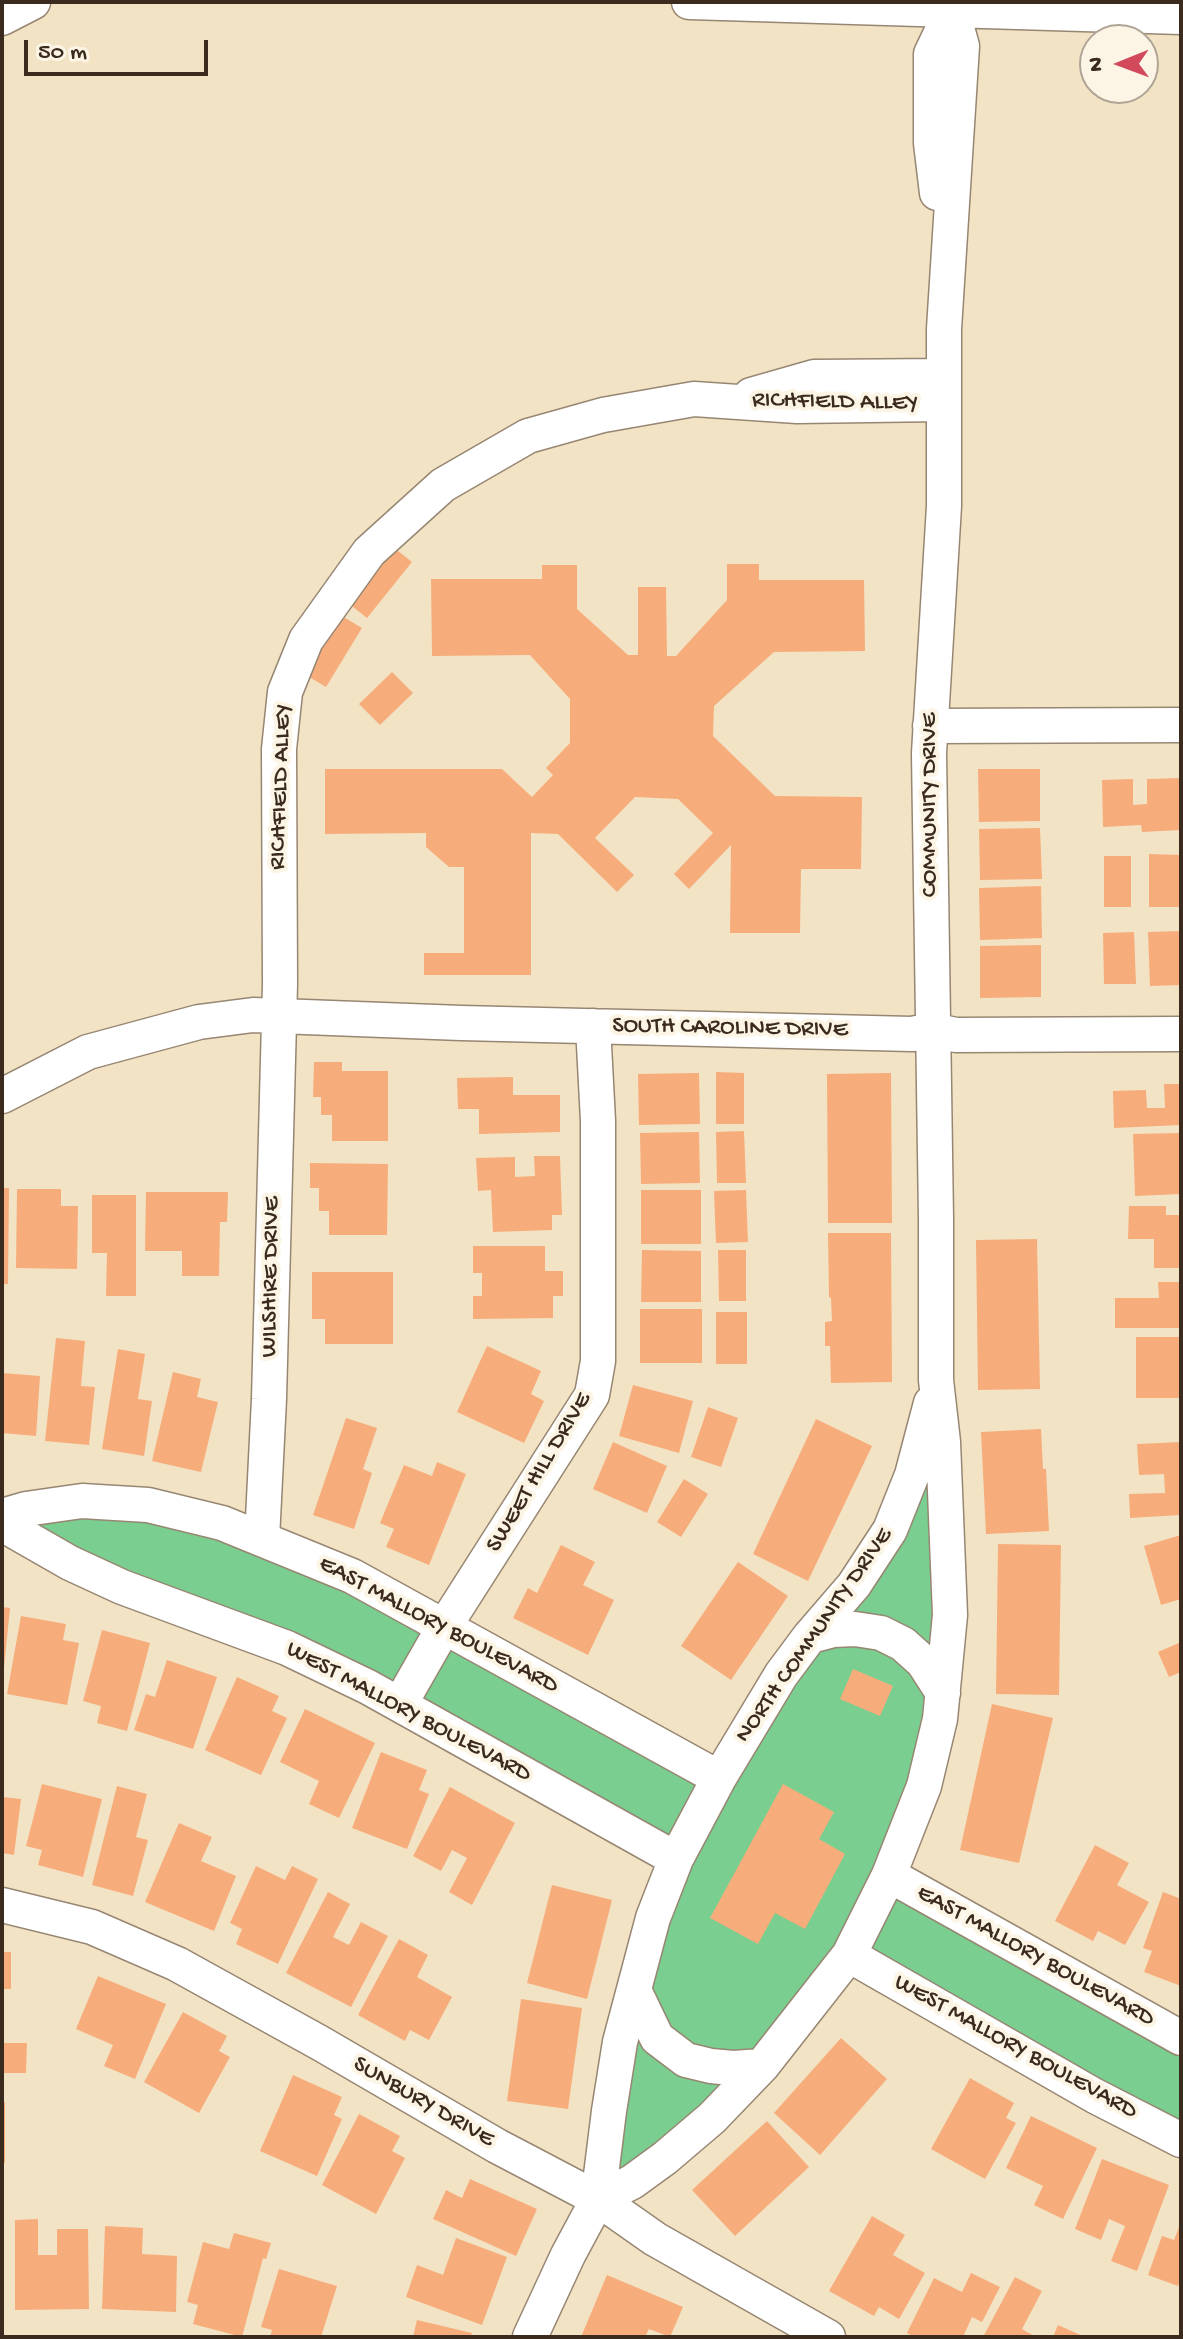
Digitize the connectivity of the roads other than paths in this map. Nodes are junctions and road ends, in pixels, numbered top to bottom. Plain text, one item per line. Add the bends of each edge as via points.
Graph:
1 (34, 2) edge
2 (689, 2) edge
3 (952, 6) edge
4 (1181, 17) edge
5 (2, 18) edge
6 (943, 390) junction
7 (1181, 725) edge
8 (930, 726) junction
9 (278, 1016) junction
10 (593, 1026) junction
11 (932, 1030) junction
12 (1181, 1034) edge
13 (2, 1096) edge
14 (936, 1380) junction
15 (2, 1516) edge
16 (2, 1524) edge
17 (262, 1539) junction
18 (444, 1627) junction
19 (810, 1636) junction
20 (943, 1693) junction
21 (400, 1704) junction
22 (719, 1778) junction
23 (676, 1859) junction
24 (889, 1875) junction
25 (2, 1905) edge
26 (849, 1955) junction
27 (634, 1990) junction
28 (1181, 2038) edge
29 (762, 2066) junction
30 (1181, 2140) edge
31 (598, 2199) junction
32 (530, 2337) edge
33 (828, 2337) edge

1 - 5 street
2 - 3 street
3 - 4 street
3 - 6 street, COMMUNITY DRIVE via 931,54 931,143 938,197 950,232
6 - 8 street, COMMUNITY DRIVE via 944,506
6 - 9 street, RICHFIELD ALLEY via 814,377 728,402 694,399 626,410 528,436 443,485 369,552 306,640 285,692 279,749
7 - 8 street
8 - 11 street, COMMUNITY DRIVE
9 - 10 street, SOUTH CAROLINE DRIVE
9 - 13 street, SOUTH CAROLINE DRIVE via 199,1022 88,1052
9 - 17 street, WILSHIRE DRIVE
10 - 11 street, SOUTH CAROLINE DRIVE via 912,1034
10 - 18 street, SWEET HILL DRIVE via 598,1361 592,1395
11 - 12 street, SOUTH CAROLINE DRIVE via 956,1035
11 - 14 street, COMMUNITY DRIVE
14 - 19 street, NORTH COMMUNITY DRIVE via 912,1475 890,1530 854,1585
14 - 20 street via 950,1615
15 - 17 street, EAST MALLORY BOULEVARD via 82,1501 148,1505
16 - 21 street, WEST MALLORY BOULEVARD via 122,1587 287,1648
17 - 18 street, EAST MALLORY BOULEVARD via 352,1576
18 - 21 street, SWEET HILL DRIVE
18 - 22 street, EAST MALLORY BOULEVARD
19 - 20 street via 855,1629 881,1633 923,1662
19 - 22 street, NORTH COMMUNITY DRIVE
20 - 24 street via 924,1786
21 - 23 street, WEST MALLORY BOULEVARD
22 - 23 street, NORTH COMMUNITY DRIVE
23 - 27 street, NORTH COMMUNITY DRIVE
24 - 26 street
24 - 28 street, EAST MALLORY BOULEVARD
25 - 31 street, SUNBURY DRIVE via 92,1927 177,1964
26 - 29 street
26 - 30 street, WEST MALLORY BOULEVARD
27 - 29 street via 657,2038 686,2060 733,2068
27 - 31 street, NORTH COMMUNITY DRIVE via 618,2056
29 - 31 street via 665,2158
31 - 32 street, NORTH COMMUNITY DRIVE
31 - 33 street, SUNBURY DRIVE via 655,2239

